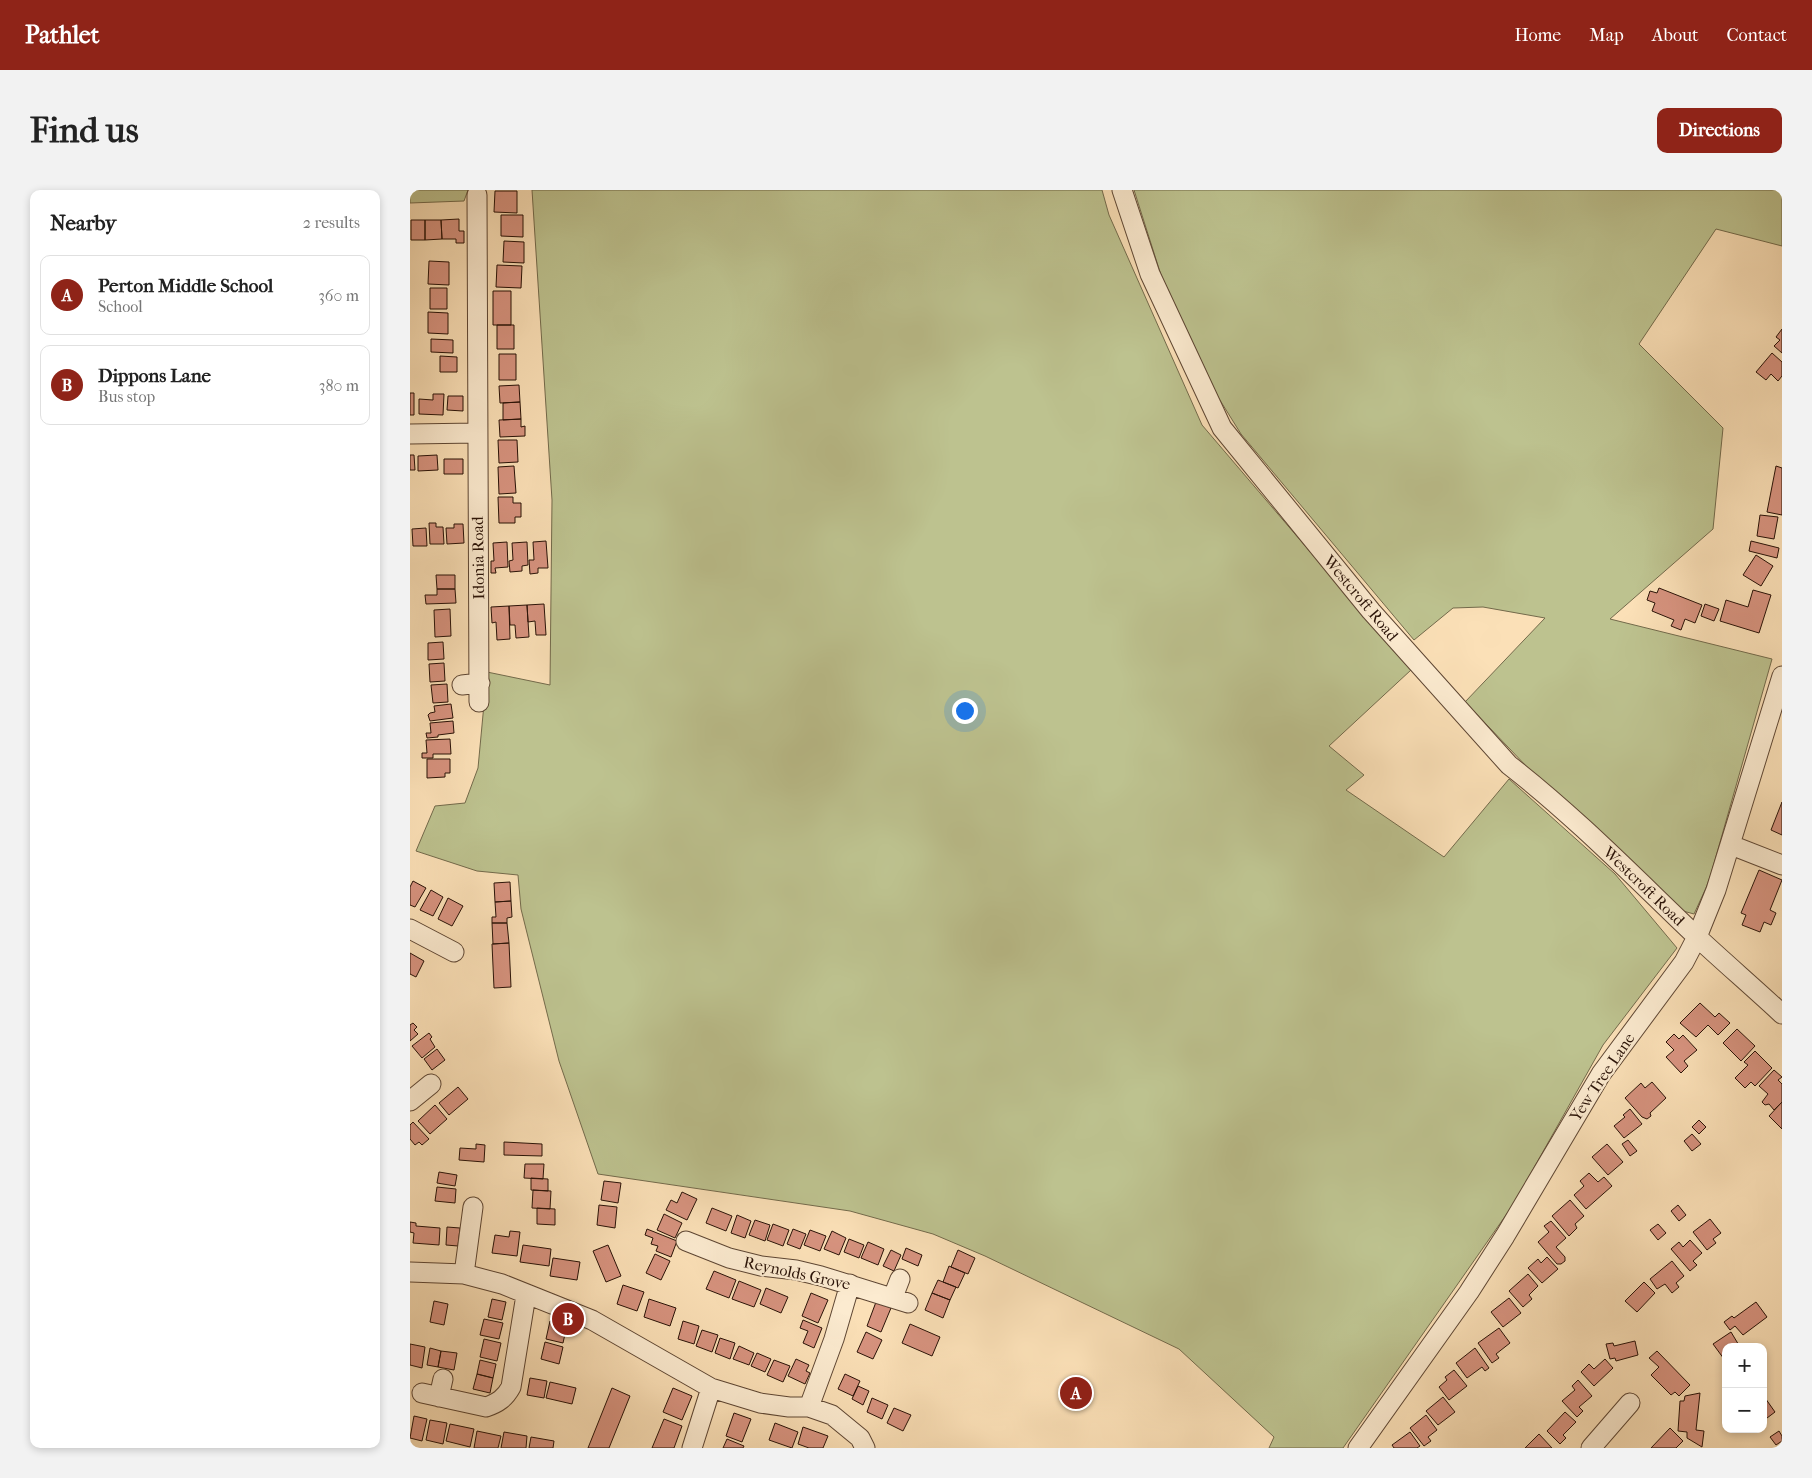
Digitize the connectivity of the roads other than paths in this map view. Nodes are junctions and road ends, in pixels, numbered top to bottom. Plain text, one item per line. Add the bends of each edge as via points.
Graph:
1 (1122, 190) edge
2 (477, 195) dead end
3 (477, 433) junction
4 (410, 434) edge
5 (1782, 676) edge
6 (474, 690) dead end
7 (1730, 846) junction
8 (1782, 865) edge
9 (410, 929) edge
10 (1697, 937) junction
11 (454, 952) dead end
12 (1782, 1014) edge
13 (473, 1207) dead end
14 (695, 1249) dead end
15 (410, 1272) edge
16 (464, 1274) junction
17 (900, 1279) dead end
18 (850, 1284) junction
19 (526, 1294) junction
20 (711, 1388) junction
21 (435, 1389) dead end
22 (1630, 1403) dead end
23 (809, 1407) junction
24 (692, 1448) edge
25 (865, 1448) edge
26 (1358, 1448) edge
27 (1591, 1448) edge

1 - 10 street, Westcroft Road via 1150,274 1222,428 1371,611 1509,765 1621,863
2 - 3 street, Idonia Road
3 - 4 street
3 - 6 street, Idonia Road
5 - 7 street, Yew Tree Lane
7 - 8 street
7 - 10 street, Yew Tree Lane
9 - 11 street
10 - 12 street, Westcroft Road
10 - 26 street, Yew Tree Lane via 1684,962 1601,1074 1469,1292
13 - 16 street
14 - 18 street, Reynolds Grove
15 - 16 street
16 - 19 street
17 - 18 street, Reynolds Grove via 901,1300
18 - 23 street
19 - 20 street via 592,1320
19 - 21 street via 507,1396 486,1407
20 - 23 street via 760,1403
20 - 24 street
22 - 27 street
23 - 25 street via 846,1424

